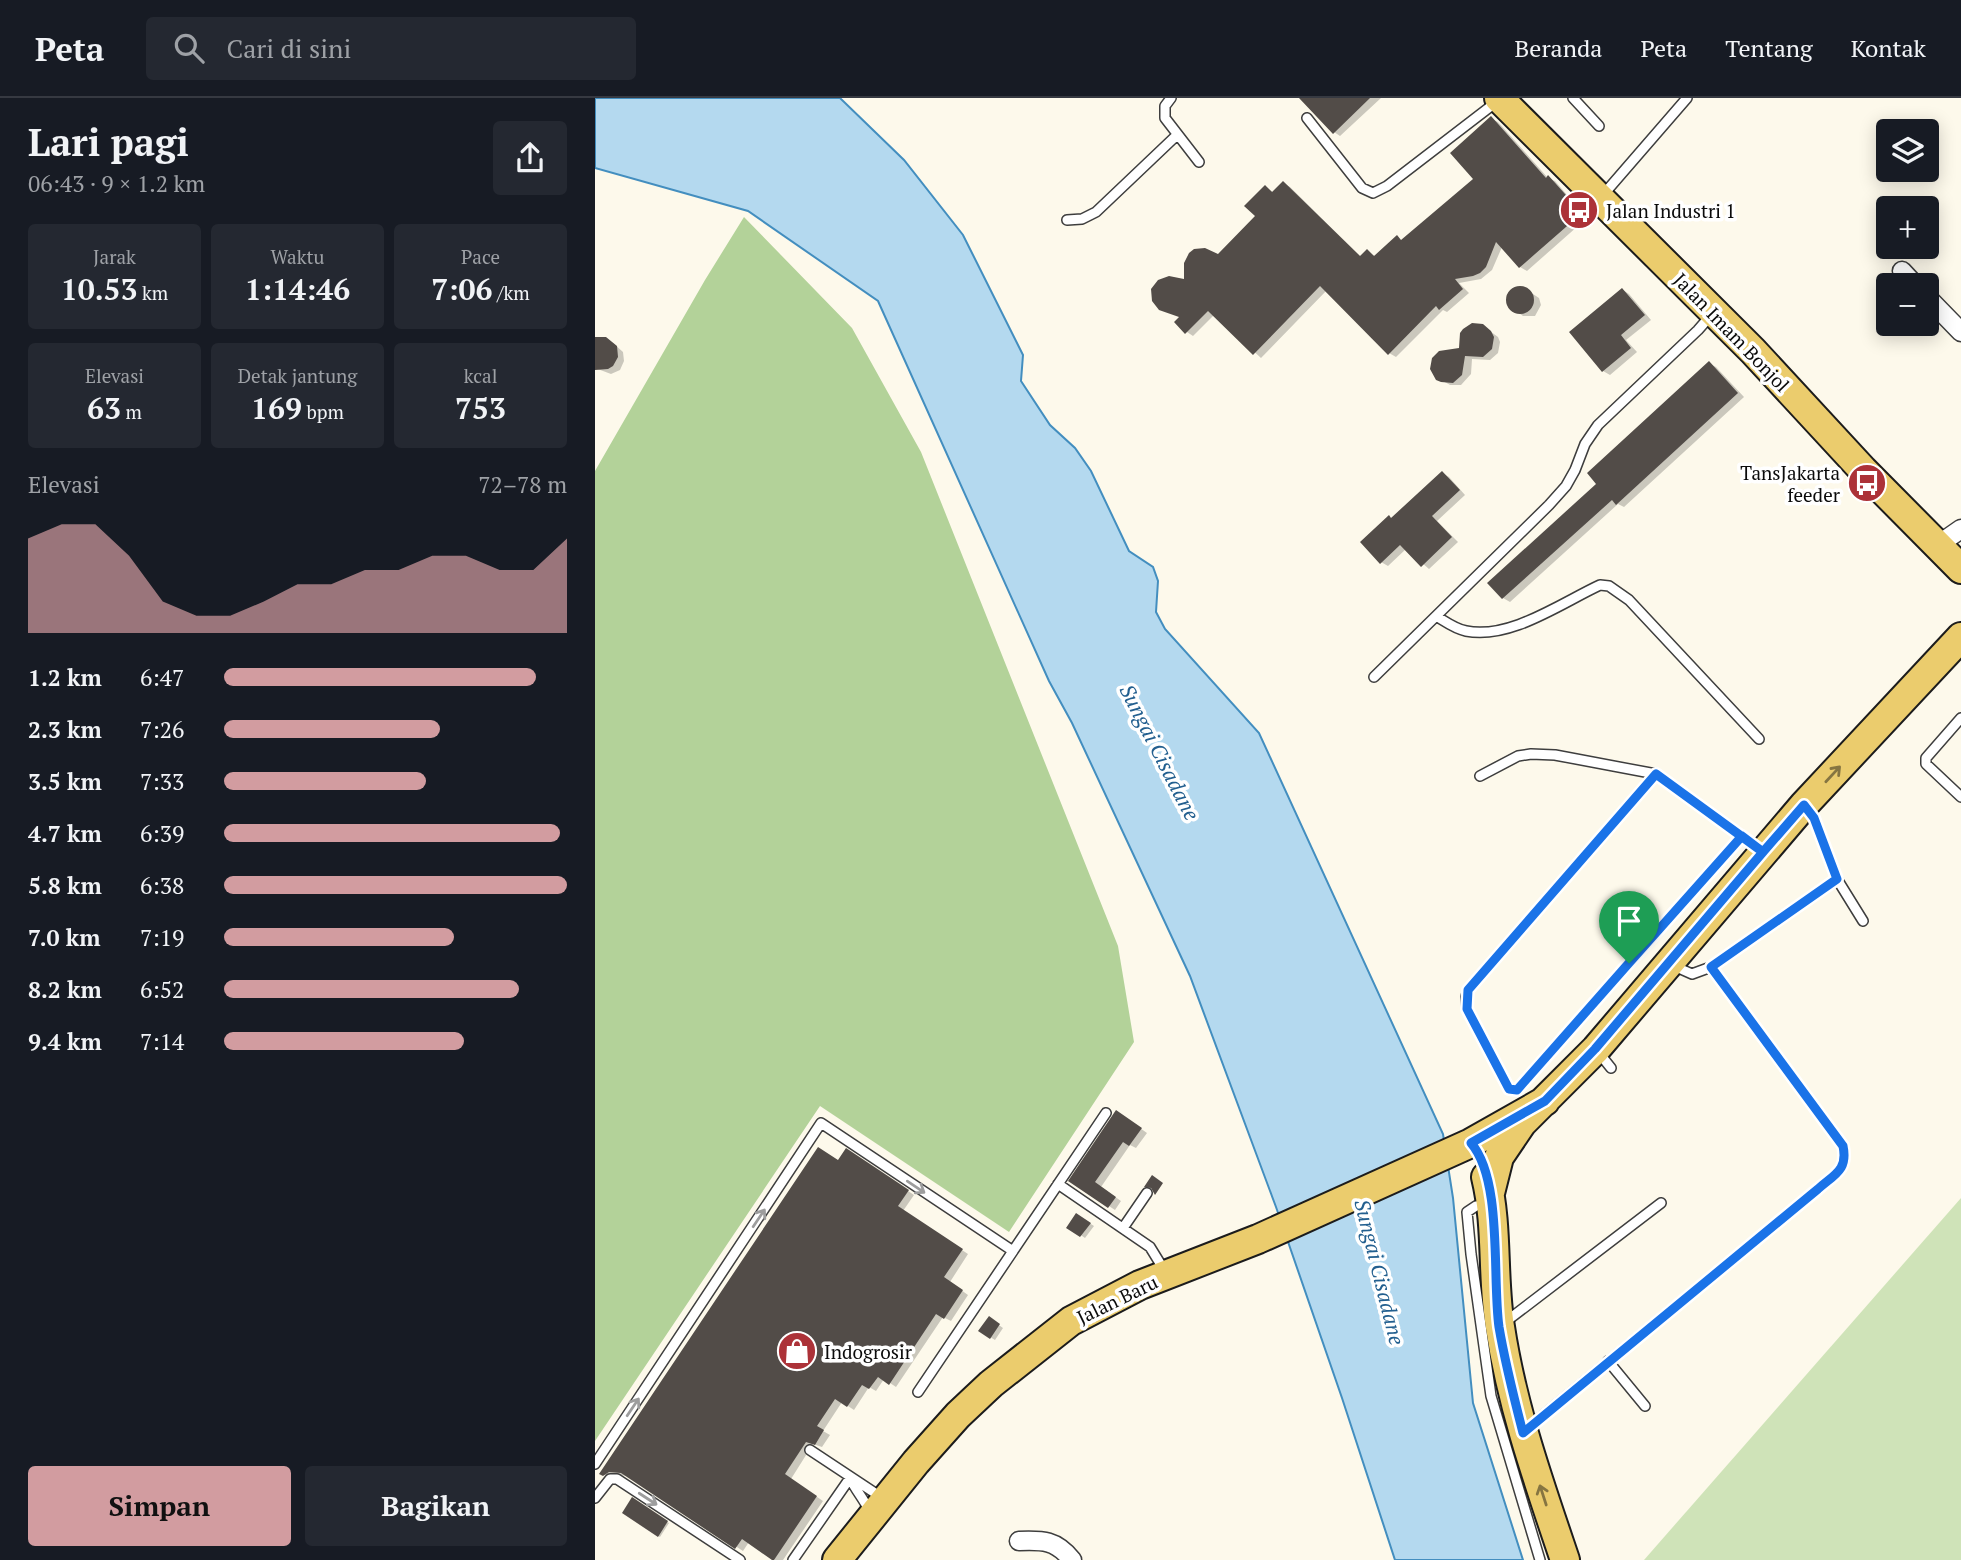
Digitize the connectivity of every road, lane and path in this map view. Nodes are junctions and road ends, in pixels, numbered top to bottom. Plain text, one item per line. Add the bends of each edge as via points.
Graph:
1 (1171, 98) edge
2 (1573, 98) edge
3 (1687, 98) edge
4 (1499, 99) edge
5 (1307, 118) dead end
6 (1599, 126) dead end
7 (1177, 135) junction
8 (1199, 162) dead end
9 (1599, 199) junction
10 (1067, 220) dead end
11 (1939, 309) edge
12 (1713, 312) junction
13 (1961, 332) edge
14 (1961, 529) edge
15 (1938, 545) junction
16 (1961, 569) edge
17 (1436, 616) junction
18 (1961, 637) edge
19 (1374, 677) dead end
20 (1961, 718) edge
21 (1759, 738) dead end
22 (1656, 774) junction
23 (1480, 776) dead end
24 (1961, 797) edge
25 (1804, 805) junction
26 (1752, 844) junction
27 (1837, 879) junction
28 (1863, 921) dead end
29 (1669, 963) junction
30 (1711, 967) junction
31 (1545, 1101) junction
32 (1106, 1113) dead end
33 (1467, 1145) junction
34 (1058, 1184) junction
35 (1147, 1193) dead end
36 (1491, 1199) junction
37 (1661, 1203) dead end
38 (1123, 1228) junction
39 (1013, 1251) junction
40 (1167, 1274) junction
41 (1499, 1326) junction
42 (1608, 1361) junction
43 (918, 1392) dead end
44 (1645, 1406) dead end
45 (1523, 1433) junction
46 (810, 1450) dead end
47 (595, 1464) edge
48 (850, 1478) junction
49 (595, 1498) edge
50 (879, 1508) junction
51 (1019, 1541) dead end
52 (740, 1560) edge
53 (793, 1560) edge
54 (838, 1560) edge
55 (1072, 1560) edge
56 (1540, 1560) edge
57 (1565, 1560) edge

1 - 7 lane via 1165,118
2 - 6 lane
3 - 9 lane
4 - 5 lane via 1373,193 1362,188
4 - 9 main road, Jalan Imam Bonjol
7 - 8 lane
7 - 10 lane via 1090,216
9 - 12 main road, Jalan Imam Bonjol
11 - 13 street
12 - 15 main road, Jalan Imam Bonjol
12 - 17 lane via 1598,425 1584,444 1566,486
14 - 15 street
15 - 16 main road, Jalan Imam Bonjol
17 - 19 lane
17 - 21 lane via 1467,631 1497,631 1600,585 1609,586 1629,600
25 -> 18 main road
20 - 24 lane via 1926,758 1926,764
22 - 23 lane via 1531,754
22 - 26 lane
22 - 26 lane via 1468,990 1467,1009 1509,1089 1517,1090
25 - 26 main road
25 - 27 lane via 1814,818
26 - 29 main road
27 - 28 lane
27 - 30 lane
29 - 30 lane via 1692,974
29 - 31 main road via 1603,1059
30 - 42 lane via 1843,1146 1845,1159 1826,1182
31 - 33 main road, Jalan Baru
31 - 36 main road via 1503,1149
32 - 34 lane
33 - 36 main road via 1481,1159
33 - 40 main road, Jalan Baru via 1258,1239
34 - 38 lane
34 - 39 lane
35 - 38 lane
36 - 41 main road
36 - 56 lane via 1467,1212 1471,1254 1491,1396
37 - 41 lane
38 - 40 lane via 1150,1247
39 - 43 lane
47 -> 39 lane via 821,1123
40 - 50 main road, Jalan Baru via 1070,1321 991,1384 958,1415
41 - 45 main road
42 - 44 lane
42 - 45 lane
57 -> 45 main road
46 - 48 lane
48 - 50 lane
48 - 50 lane via 856,1493
48 - 53 lane
49 -> 52 lane via 605,1483 617,1479
50 - 54 main road, Jalan Baru
51 - 55 street via 1042,1540

